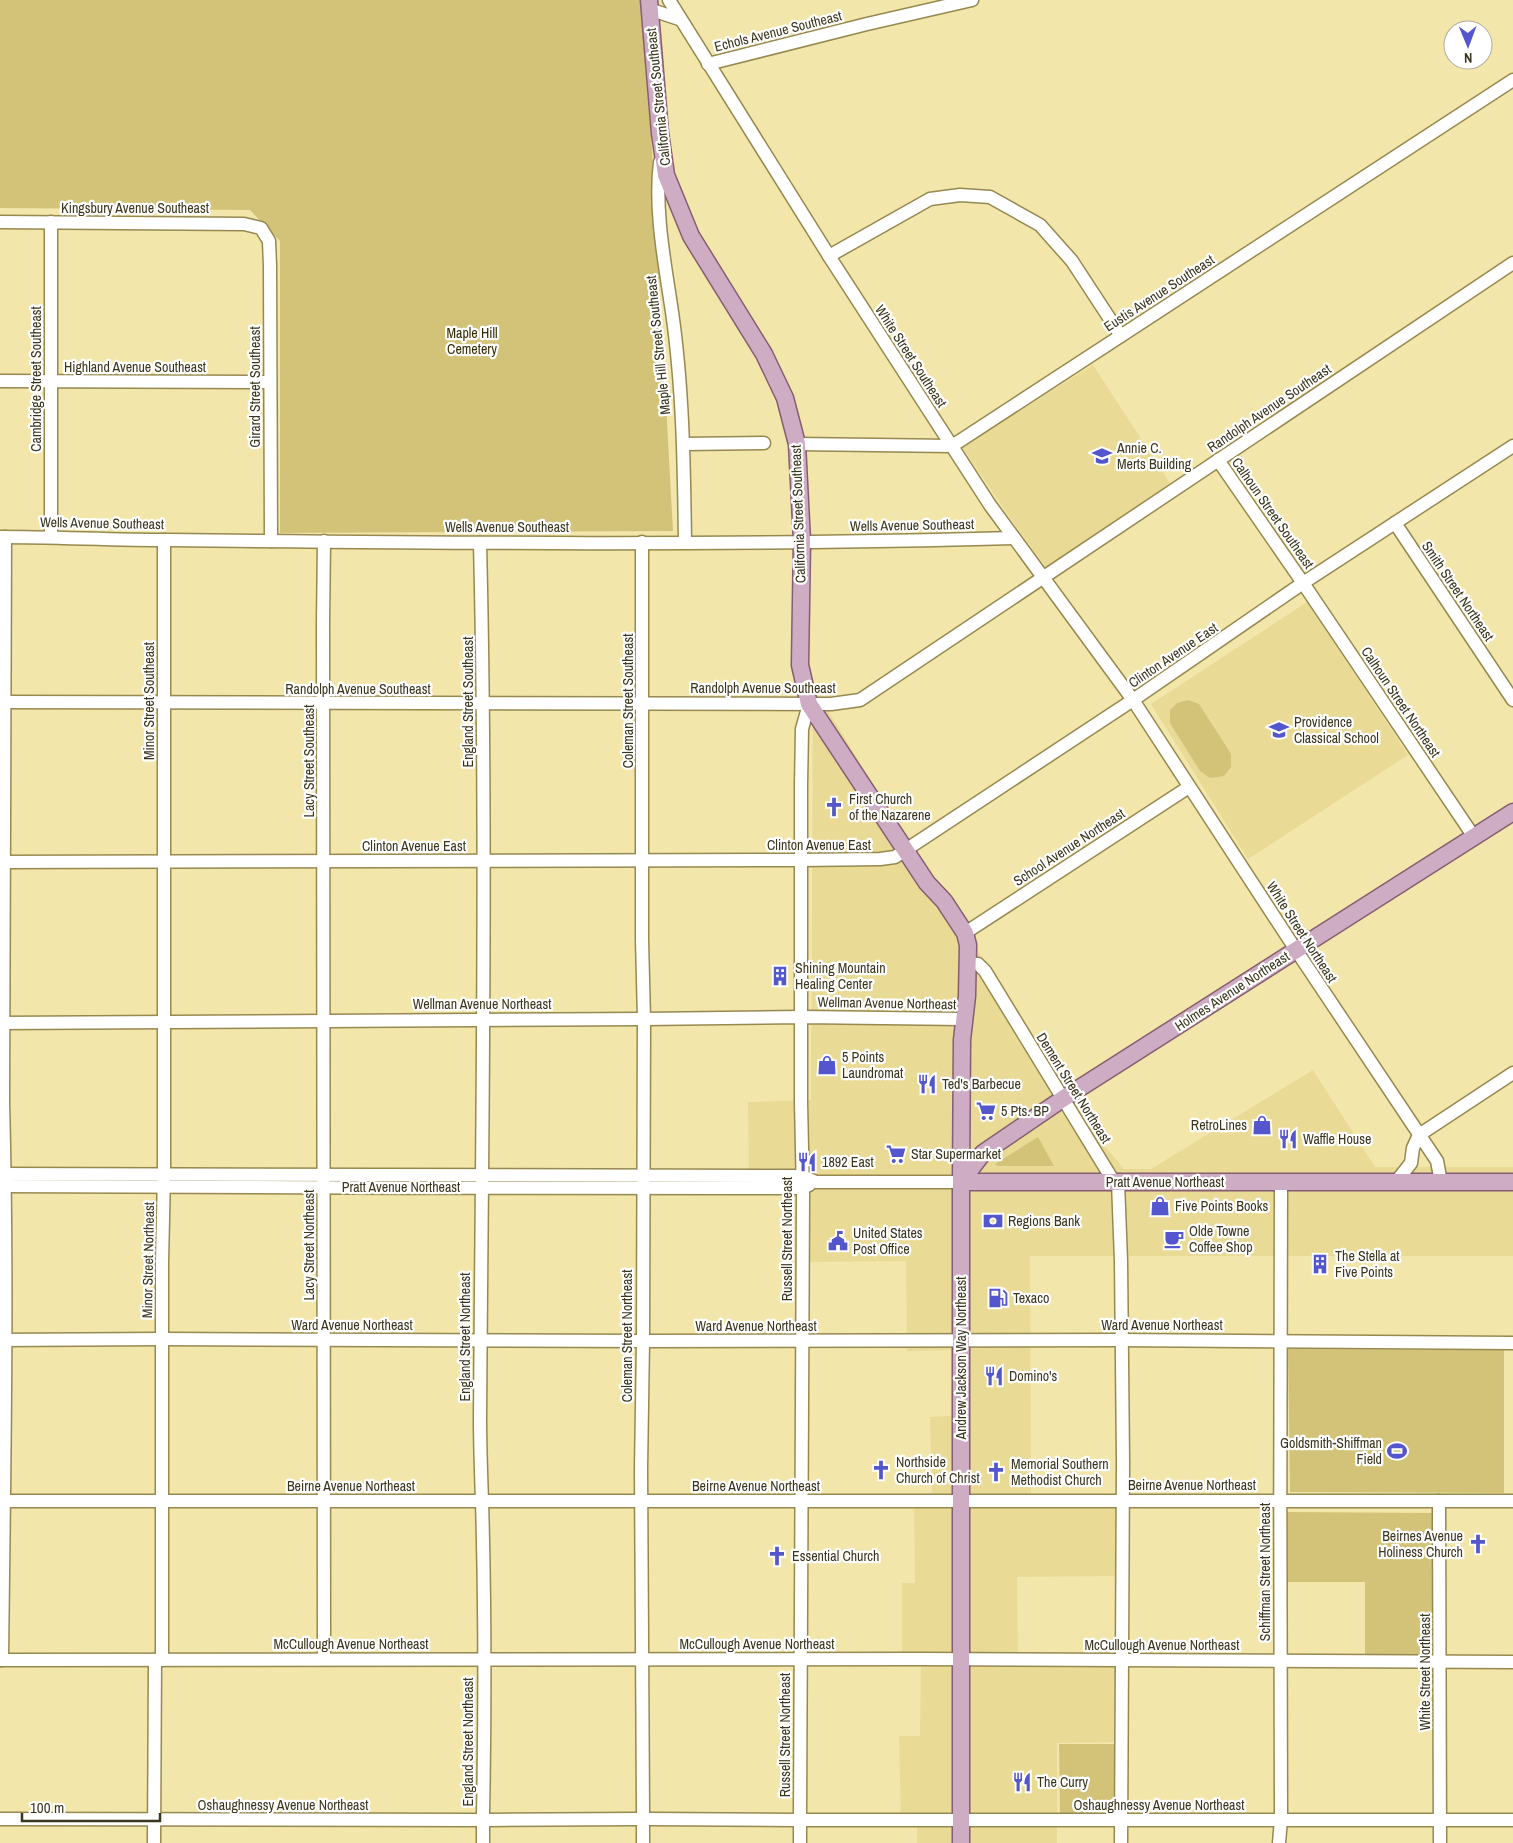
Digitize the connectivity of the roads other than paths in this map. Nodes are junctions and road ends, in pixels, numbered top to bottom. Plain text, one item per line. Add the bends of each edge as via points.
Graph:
1 (669, 0) edge
2 (972, 0) edge
3 (649, 4) edge
4 (679, 18) junction
5 (708, 64) junction
6 (1513, 80) edge
7 (662, 145) junction
8 (0, 222) edge
9 (51, 222) junction
10 (265, 234) joint
11 (829, 256) junction
12 (1513, 263) edge
13 (1121, 336) junction
14 (0, 381) edge
15 (51, 382) junction
16 (270, 382) junction
17 (684, 444) junction
18 (764, 444) dead end
19 (797, 444) junction
20 (952, 446) junction
21 (1513, 446) edge
22 (1218, 460) junction
23 (1395, 523) junction
24 (3, 537) edge
25 (52, 537) junction
26 (1014, 538) junction
27 (164, 540) junction
28 (271, 541) junction
29 (324, 541) junction
30 (802, 541) junction
31 (480, 542) junction
32 (642, 542) junction
33 (685, 542) junction
34 (1043, 577) junction
35 (1303, 583) junction
36 (1133, 700) junction
37 (1513, 700) edge
38 (2, 702) edge
39 (164, 703) junction
40 (484, 703) junction
41 (643, 703) junction
42 (323, 704) junction
43 (808, 704) junction
44 (1189, 787) junction
45 (1513, 812) edge
46 (1474, 837) junction
47 (907, 851) junction
48 (642, 860) junction
49 (801, 860) junction
50 (164, 861) junction
51 (324, 861) junction
52 (483, 861) junction
53 (2, 862) edge
54 (927, 883) junction
55 (965, 933) junction
56 (1296, 950) junction
57 (968, 963) junction
58 (802, 1017) junction
59 (483, 1019) junction
60 (644, 1019) junction
61 (963, 1019) junction
62 (164, 1020) junction
63 (323, 1020) junction
64 (2, 1022) edge
65 (1513, 1073) edge
66 (1064, 1098) junction
67 (1419, 1135) junction
68 (164, 1174) junction
69 (2, 1180) edge
70 (324, 1181) junction
71 (481, 1181) junction
72 (643, 1181) junction
73 (803, 1182) junction
74 (961, 1182) junction
75 (1116, 1182) junction
76 (1281, 1182) junction
77 (1396, 1182) junction
78 (1441, 1182) junction
79 (1513, 1182) edge
80 (164, 1188) junction
81 (162, 1339) junction
82 (2, 1340) edge
83 (324, 1340) junction
84 (1121, 1340) junction
85 (481, 1341) junction
86 (802, 1341) junction
87 (960, 1341) junction
88 (1281, 1341) junction
89 (643, 1342) junction
90 (1513, 1343) edge
91 (961, 1500) junction
92 (1122, 1500) junction
93 (2, 1501) edge
94 (163, 1501) junction
95 (324, 1501) junction
96 (482, 1501) junction
97 (642, 1501) junction
98 (802, 1501) junction
99 (1280, 1501) junction
100 (1439, 1501) junction
101 (1513, 1501) edge
102 (483, 1659) junction
103 (642, 1659) junction
104 (800, 1659) junction
105 (961, 1659) junction
106 (1, 1660) edge
107 (158, 1660) junction
108 (324, 1660) junction
109 (1121, 1660) junction
110 (1280, 1660) junction
111 (1440, 1661) junction
112 (1513, 1662) edge
113 (0, 1819) edge
114 (643, 1819) junction
115 (1281, 1819) junction
116 (154, 1820) junction
117 (483, 1820) junction
118 (800, 1820) junction
119 (961, 1820) junction
120 (1121, 1820) junction
121 (1440, 1820) junction
122 (1513, 1820) edge
123 (154, 1843) edge
124 (483, 1843) edge
125 (643, 1843) edge
126 (800, 1843) edge
127 (961, 1843) edge
128 (1121, 1843) edge
129 (1279, 1843) edge
130 (1440, 1843) edge

1 - 4 street, White Street Southeast
2 - 5 street, Echols Avenue Southeast
3 - 4 street
3 - 7 main road, California Street Southeast
4 - 5 street, White Street Southeast
5 - 11 street, White Street Southeast
6 - 13 street, Eustis Avenue Southeast
7 - 17 street, Maple Hill Street Southeast via 658,180 665,276 672,312
7 - 19 main road, California Street Southeast via 666,175 691,236 764,354 785,398
8 - 9 street, Kingsbury Avenue Southeast
9 - 10 street, Kingsbury Avenue Southeast via 244,224 261,228
9 - 15 street, Cambridge Street Southeast
10 - 16 street, Girard Street Southeast via 269,241 270,266
11 - 13 street via 930,199 990,197 1040,224 1072,261
11 - 20 street, White Street Southeast
12 - 22 street, Randolph Avenue Southeast
13 - 20 street, Eustis Avenue Southeast
14 - 15 street, Highland Avenue Southeast
15 - 16 street, Highland Avenue Southeast
15 - 25 street, Cambridge Street Southeast
16 - 28 street, Girard Street Southeast
17 - 18 street
17 - 33 street, Maple Hill Street Southeast
19 - 20 street
19 - 30 main road, California Street Southeast
20 - 26 street, White Street Southeast
21 - 23 street, Clinton Avenue East
22 - 34 street, Randolph Avenue Southeast
22 - 35 street, Calhoun Street Southeast
23 - 35 street, Clinton Avenue East
23 - 37 street, Smith Street Northeast
24 - 25 street, Wells Avenue Southeast
24 - 38 street
25 - 27 street, Wells Avenue Southeast
26 - 30 street, Wells Avenue Southeast
26 - 34 street, White Street Southeast
27 - 28 street, Wells Avenue Southeast
27 - 39 street, Minor Street Southeast
28 - 29 street, Wells Avenue Southeast
29 - 31 street, Wells Avenue Southeast
29 - 42 street, Lacy Street Southeast
30 - 33 street, Wells Avenue Southeast
30 - 43 main road, California Street Southeast via 800,665
31 - 32 street, Wells Avenue Southeast
31 - 40 street, England Street Southeast
32 - 33 street, Wells Avenue Southeast
32 - 41 street, Coleman Street Southeast
34 - 36 street, White Street Southeast
34 - 43 street, Randolph Avenue Southeast via 860,700
35 - 36 street, Clinton Avenue East
35 - 46 street, Calhoun Street Northeast
36 - 44 street, White Street Northeast
36 - 47 street, Clinton Avenue East
38 - 39 street, Randolph Avenue Southeast
38 - 53 street
39 - 42 street, Randolph Avenue Southeast
39 - 50 street, Minor Street Southeast
40 - 41 street, Randolph Avenue Southeast
40 - 42 street, Randolph Avenue Southeast
40 - 52 street, England Street Southeast
41 - 43 street, Randolph Avenue Southeast
41 - 48 street, Coleman Street Southeast
42 - 51 street, Lacy Street Southeast
43 - 47 main road, California Street Southeast
43 - 49 street, Russell Street Northeast via 802,729
44 - 55 street, School Avenue Northeast
44 - 56 street, White Street Northeast
45 - 46 main road, Holmes Avenue Northeast
46 - 56 main road, Holmes Avenue Northeast
47 - 49 street, Clinton Avenue East via 880,859
47 - 54 main road
48 - 49 street, Clinton Avenue East
48 - 52 street, Clinton Avenue East
48 - 60 street, Coleman Street Northeast
49 - 58 street, Russell Street Northeast
50 - 51 street, Clinton Avenue East
50 - 53 street, Clinton Avenue East
50 - 62 street, Minor Street Northeast
51 - 52 street, Clinton Avenue East
51 - 63 street, Lacy Street Northeast
52 - 59 street, England Street Northeast
53 - 64 street
54 - 55 main road via 944,901
54 - 61 main road via 956,940 958,997
55 - 57 main road, Andrew Jackson Way Northeast
56 - 66 main road, Holmes Avenue Northeast
56 - 67 street, White Street Northeast
57 - 61 main road, Andrew Jackson Way Northeast
57 - 66 street, Dement Street Northeast via 978,964 985,971
58 - 60 street, Wellman Avenue Northeast
58 - 61 street, Wellman Avenue Northeast
58 - 73 street, Russell Street Northeast
59 - 60 street, Wellman Avenue Northeast
59 - 63 street, Wellman Avenue Northeast
59 - 71 street, England Street Northeast
60 - 72 street, Coleman Street Northeast
61 - 74 main road, Andrew Jackson Way Northeast
62 - 63 street, Wellman Avenue Northeast
62 - 64 street, Wellman Avenue Northeast
62 - 68 street, Minor Street Northeast
63 - 70 street, Lacy Street Northeast
64 - 69 street
65 - 67 street
66 - 74 main road, Holmes Avenue Northeast via 983,1153
66 - 75 street, Dement Street Northeast
67 - 77 street via 1411,1163
67 - 78 street, White Street Northeast via 1437,1161
68 - 69 street, Pratt Avenue Northeast
68 - 70 street, Pratt Avenue Northeast
68 - 80 street, Minor Street Northeast
69 - 80 street, Pratt Avenue Northeast
69 - 82 street
70 - 71 street, Pratt Avenue Northeast
70 - 80 street, Pratt Avenue Northeast
70 - 83 street, Lacy Street Northeast
71 - 72 street, Pratt Avenue Northeast
71 - 85 street, England Street Northeast
72 - 73 street, Pratt Avenue Northeast
72 - 89 street, Coleman Street Northeast
73 - 74 street, Pratt Avenue Northeast
73 - 86 street, Russell Street Northeast
74 - 75 main road, Pratt Avenue Northeast
74 - 87 main road, Andrew Jackson Way Northeast
75 - 76 main road, Pratt Avenue Northeast
75 - 84 street, Dement Street Northeast
76 - 77 main road, Pratt Avenue Northeast
76 - 88 street, Schiffman Street Northeast
77 - 78 main road, Pratt Avenue Northeast
78 - 79 main road, Pratt Avenue Northeast
80 - 81 street, Minor Street Northeast
81 - 82 street, Ward Avenue Northeast
81 - 83 street, Ward Avenue Northeast
81 - 94 street, Minor Street Northeast
82 - 93 street
83 - 85 street, Ward Avenue Northeast
83 - 95 street, Lacy Street Northeast
84 - 87 street, Ward Avenue Northeast
84 - 88 street, Ward Avenue Northeast
84 - 92 street, Dement Street Northeast
85 - 89 street, Ward Avenue Northeast
85 - 96 street, England Street Northeast
86 - 87 street, Ward Avenue Northeast
86 - 89 street, Ward Avenue Northeast
86 - 98 street, Russell Street Northeast
87 - 91 main road, Andrew Jackson Way Northeast
88 - 90 street, Ward Avenue Northeast
88 - 99 street, Schiffman Street Northeast
89 - 97 street, Coleman Street Northeast
91 - 92 street, Beirne Avenue Northeast
91 - 98 street, Beirne Avenue Northeast
91 - 105 main road, Andrew Jackson Way Northeast
92 - 99 street, Beirne Avenue Northeast
92 - 109 street, Dement Street Northeast
93 - 94 street, Beirne Avenue Northeast
93 - 106 street
94 - 95 street, Beirne Avenue Northeast
94 - 107 street, Minor Street Northeast
95 - 96 street, Beirne Avenue Northeast
95 - 108 street, Lacy Street Northeast
96 - 97 street, Beirne Avenue Northeast
96 - 102 street, England Street Northeast
97 - 98 street, Beirne Avenue Northeast
97 - 103 street, Coleman Street Northeast
98 - 104 street, Russell Street Northeast
99 - 100 street, Beirne Avenue Northeast
99 - 110 street, Schiffman Street Northeast
100 - 101 street, Beirne Avenue Northeast
100 - 111 street, White Street Northeast
102 - 103 street, McCullough Avenue Northeast
102 - 108 street, McCullough Avenue Northeast
102 - 117 street, England Street Northeast
103 - 104 street, McCullough Avenue Northeast
103 - 114 street, Coleman Street Northeast
104 - 105 street, McCullough Avenue Northeast
104 - 118 street, Russell Street Northeast
105 - 109 street, McCullough Avenue Northeast
105 - 119 main road, Andrew Jackson Way Northeast
106 - 107 street, McCullough Avenue Northeast
107 - 108 street, McCullough Avenue Northeast
107 - 116 street, Minor Street Northeast
109 - 110 street, McCullough Avenue Northeast
109 - 120 street, Dement Street Northeast
110 - 111 street, McCullough Avenue Northeast
110 - 115 street, Schiffman Street Northeast
111 - 112 street, McCullough Avenue Northeast
111 - 121 street, White Street Northeast
113 - 116 street, Oshaughnessy Avenue Northeast
114 - 117 street, Oshaughnessy Avenue Northeast
114 - 118 street, Oshaughnessy Avenue Northeast
114 - 125 street, Coleman Street Northeast
115 - 120 street, Oshaughnessy Avenue Northeast
115 - 121 street, Oshaughnessy Avenue Northeast
115 - 129 street, Schiffman Street Northeast
116 - 117 street, Oshaughnessy Avenue Northeast
116 - 123 street, Minor Street Northeast
117 - 124 street, England Street Northeast
118 - 119 street, Oshaughnessy Avenue Northeast
118 - 126 street, Russell Street Northeast
119 - 120 street, Oshaughnessy Avenue Northeast
119 - 127 main road, Andrew Jackson Way Northeast
120 - 128 street, Dement Street Northeast
121 - 122 street, Oshaughnessy Avenue Northeast
121 - 130 street, White Street Northeast

